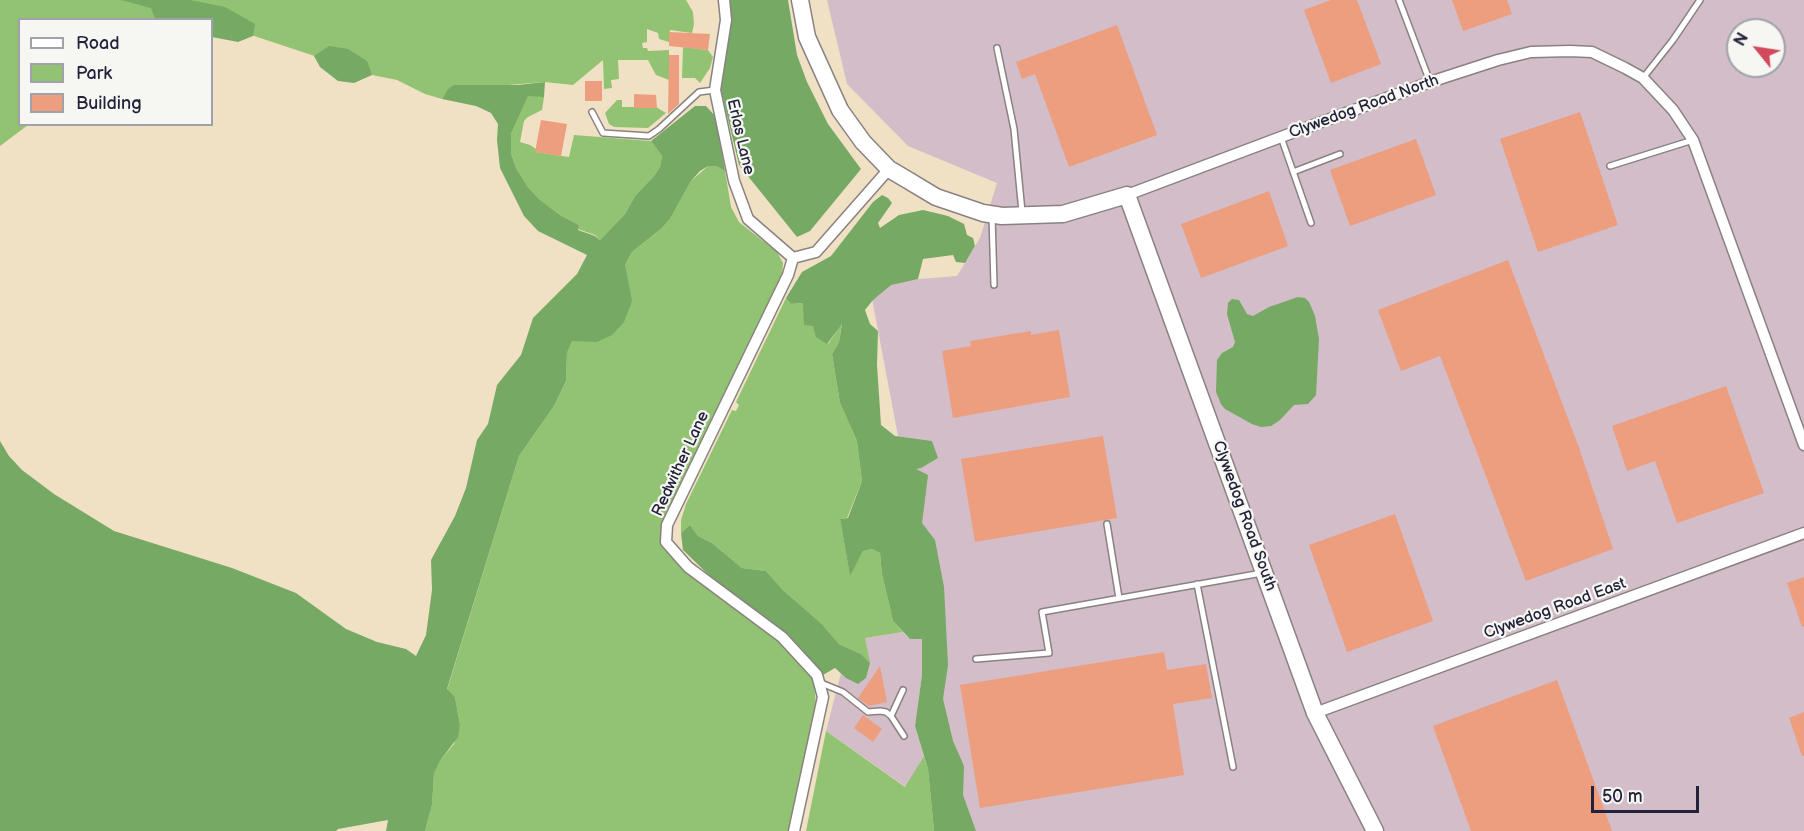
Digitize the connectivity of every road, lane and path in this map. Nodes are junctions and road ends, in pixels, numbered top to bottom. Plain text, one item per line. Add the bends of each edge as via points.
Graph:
1 (724, 0) edge
2 (800, 0) edge
3 (1400, 0) edge
4 (1700, 0) edge
5 (997, 48) dead end
6 (1643, 78) junction
7 (1430, 82) junction
8 (715, 90) junction
9 (592, 112) dead end
10 (1281, 137) junction
11 (1693, 140) junction
12 (1340, 154) dead end
13 (1610, 166) dead end
14 (889, 169) junction
15 (1293, 172) junction
16 (1127, 195) junction
17 (992, 215) junction
18 (1023, 216) junction
19 (1311, 223) dead end
20 (793, 258) junction
21 (994, 285) dead end
22 (1804, 445) edge
23 (1107, 524) dead end
24 (1804, 532) edge
25 (1264, 573) junction
26 (1197, 585) junction
27 (1119, 598) junction
28 (976, 659) dead end
29 (819, 682) junction
30 (903, 690) dead end
31 (1315, 713) junction
32 (891, 716) junction
33 (904, 736) dead end
34 (1233, 767) dead end
35 (794, 831) edge
36 (1375, 831) edge

1 - 8 street, Erlas Lane via 726,20
2 - 14 street, Clywedog Road North via 807,38 840,110
3 - 7 lane
4 - 6 lane
5 - 18 lane via 1014,129
6 - 7 street, Clywedog Road North via 1592,52 1553,51 1498,60
6 - 11 street, Clywedog Road North via 1673,110
7 - 10 street, Clywedog Road North
8 - 9 lane via 699,92 649,135 603,133
8 - 20 street, Erlas Lane via 734,181 748,219
10 - 15 lane
10 - 16 street, Clywedog Road North
11 - 13 lane
11 - 22 street, Clywedog Road North
12 - 15 lane
14 - 17 street, Clywedog Road North via 936,197
14 - 20 street via 816,252
15 - 19 lane
16 - 18 street, Clywedog Road North via 1063,214
16 - 25 street, Clywedog Road South
17 - 18 street, Clywedog Road North
17 - 21 lane
20 - 29 street, Redwither Lane via 667,525 666,542 688,567 782,637
23 - 27 lane
24 - 31 street, Clywedog Road East
25 - 26 lane
25 - 31 street, Clywedog Road South
26 - 27 lane
26 - 34 lane
27 - 28 lane via 1042,612 1049,652
29 - 32 lane via 843,692 868,712 880,711
29 - 35 street via 823,697
30 - 32 lane
31 - 36 street, Clywedog Road South
32 - 33 lane

